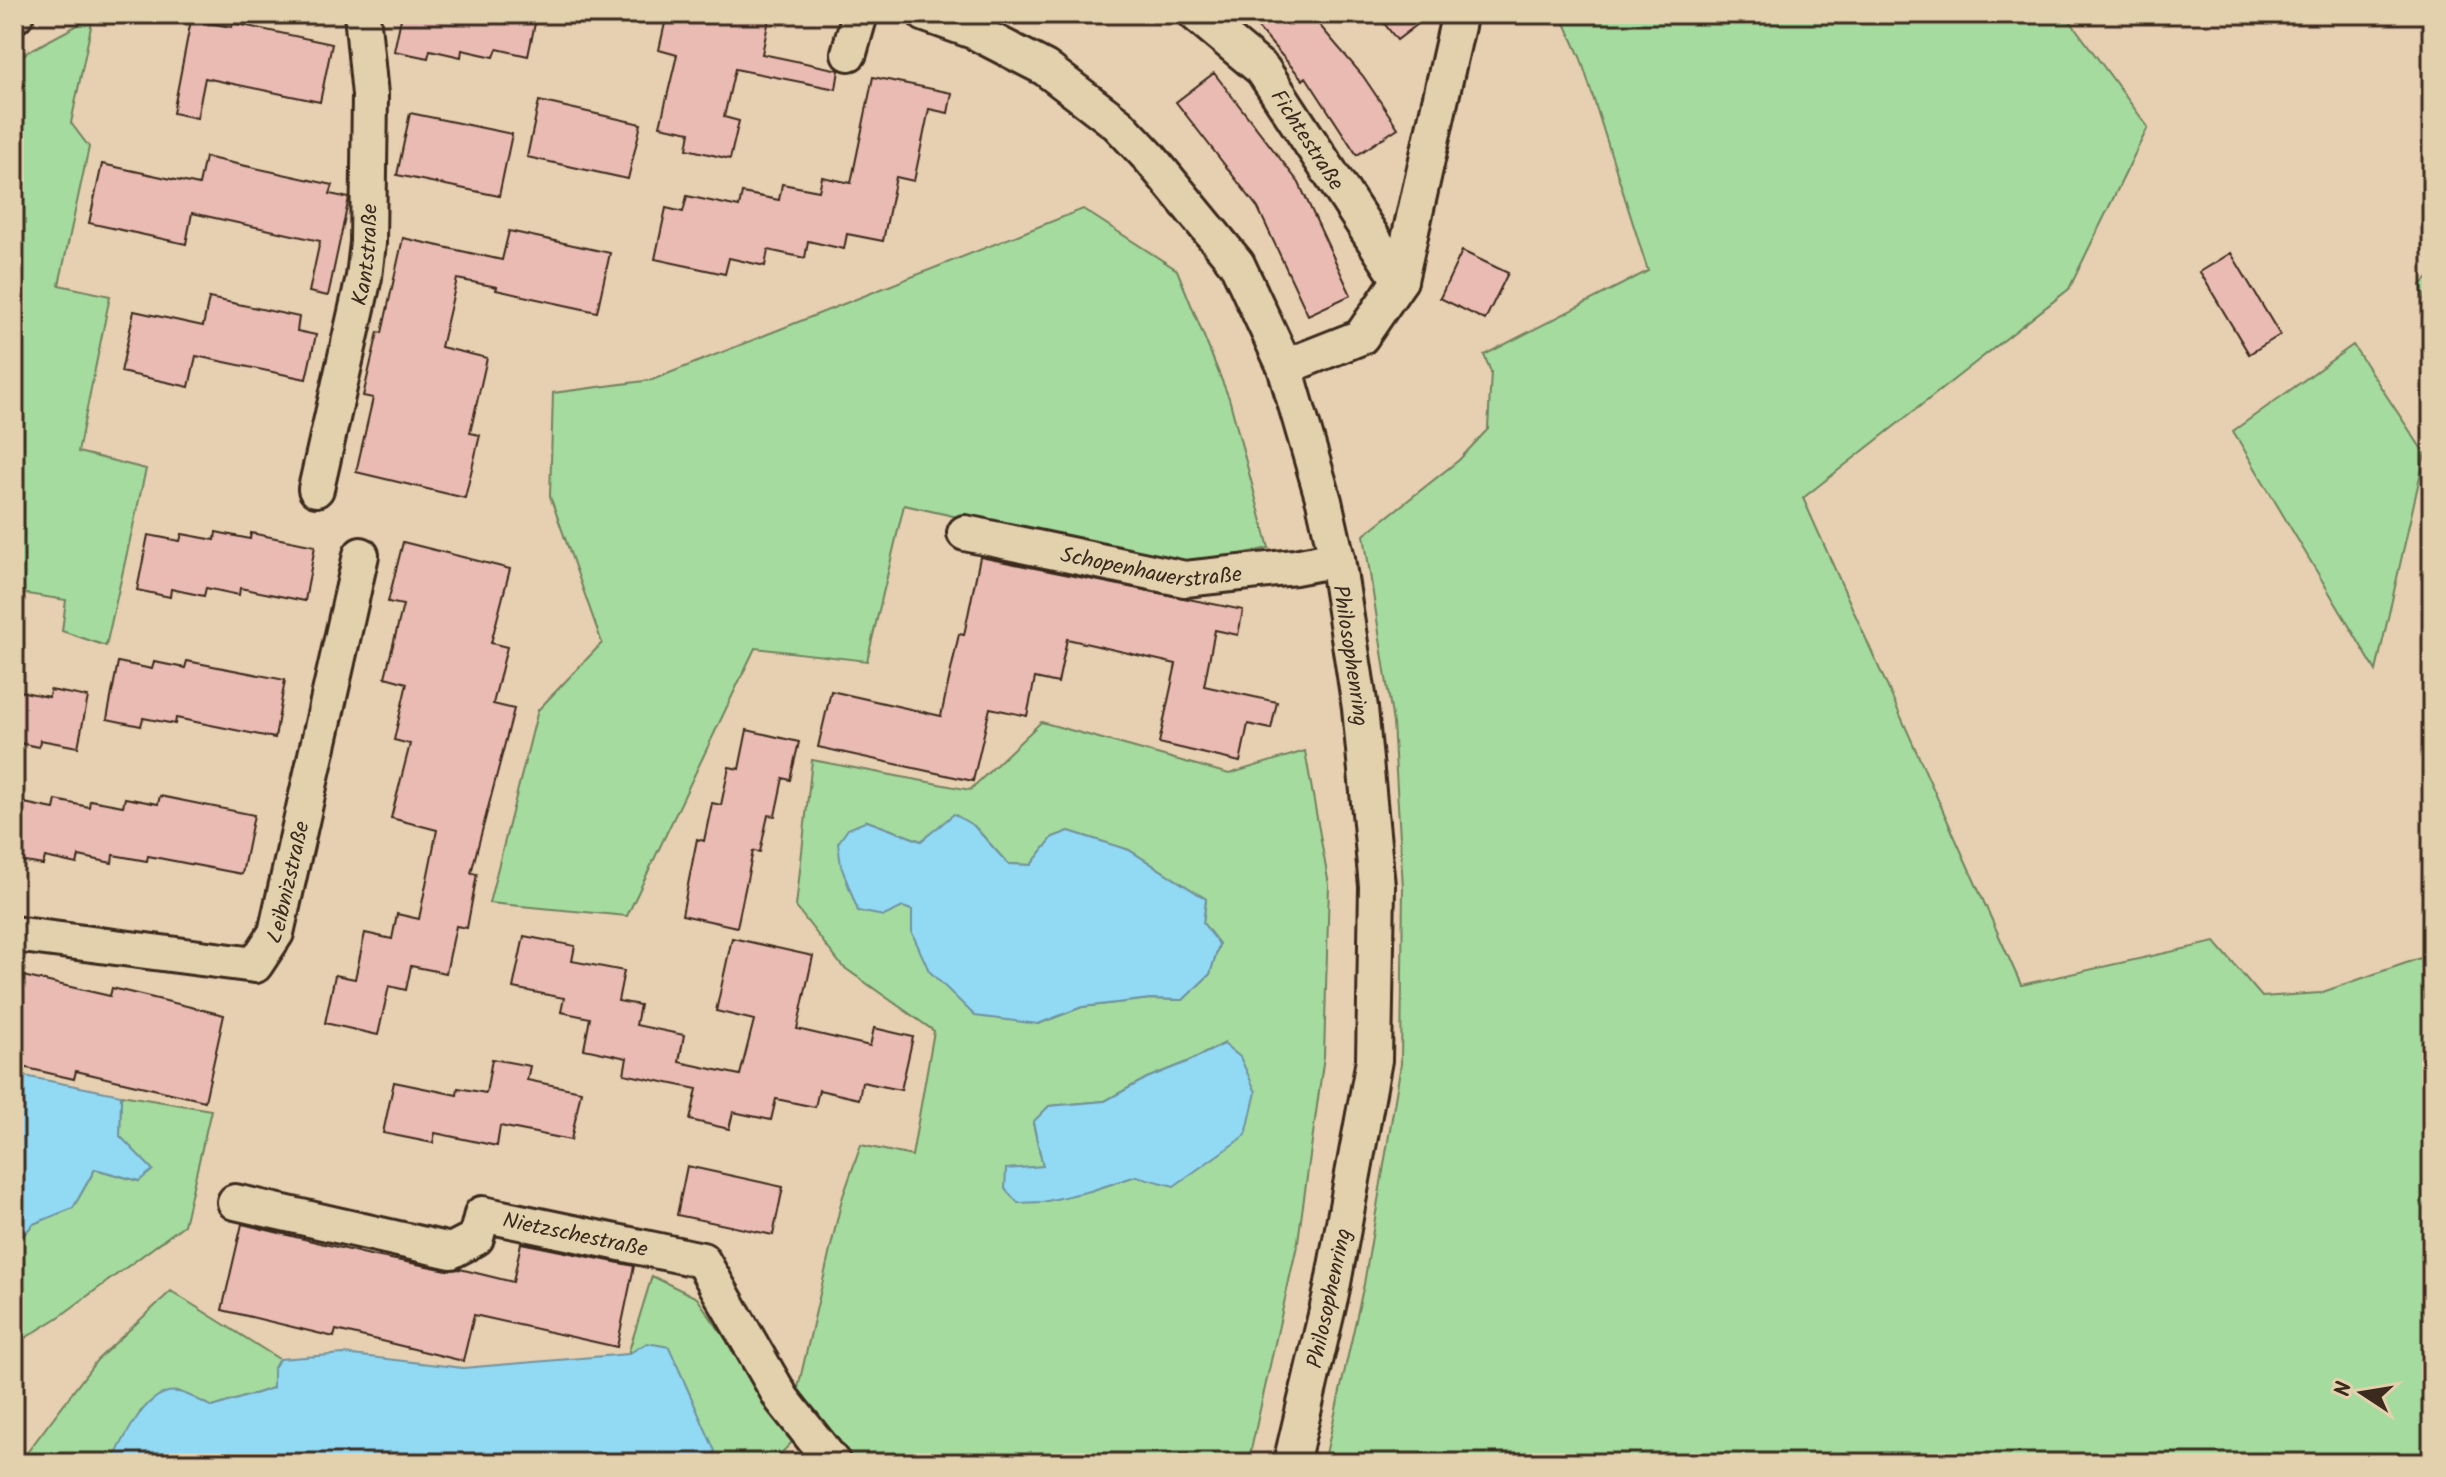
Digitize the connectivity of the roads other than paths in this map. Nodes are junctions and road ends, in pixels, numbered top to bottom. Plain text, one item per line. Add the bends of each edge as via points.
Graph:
1 (362, 14) edge
2 (860, 14) edge
3 (925, 14) edge
4 (1196, 14) edge
5 (1457, 14) edge
6 (849, 53) dead end
7 (1400, 280) junction
8 (1285, 367) junction
9 (316, 489) dead end
10 (965, 533) dead end
11 (361, 555) dead end
12 (1337, 559) junction
13 (14, 934) edge
14 (235, 1202) dead end
15 (833, 1463) edge
16 (1291, 1463) edge

1 - 9 street, Kantstraße via 370,95 368,243
2 - 6 street
3 - 8 street, Philosophenring via 973,31 1045,68 1118,124 1237,264
4 - 7 street, Fichtestraße via 1263,70
5 - 7 street
7 - 8 street via 1361,337
8 - 12 street, Philosophenring
10 - 12 street, Schopenhauerstraße via 1185,579
11 - 13 street, Leibnizstraße via 276,933 255,965
12 - 16 street, Philosophenring via 1360,708 1377,886 1374,1060 1331,1294
14 - 15 street, Nietzschestraße via 451,1251 476,1238 482,1214 702,1260 782,1399

